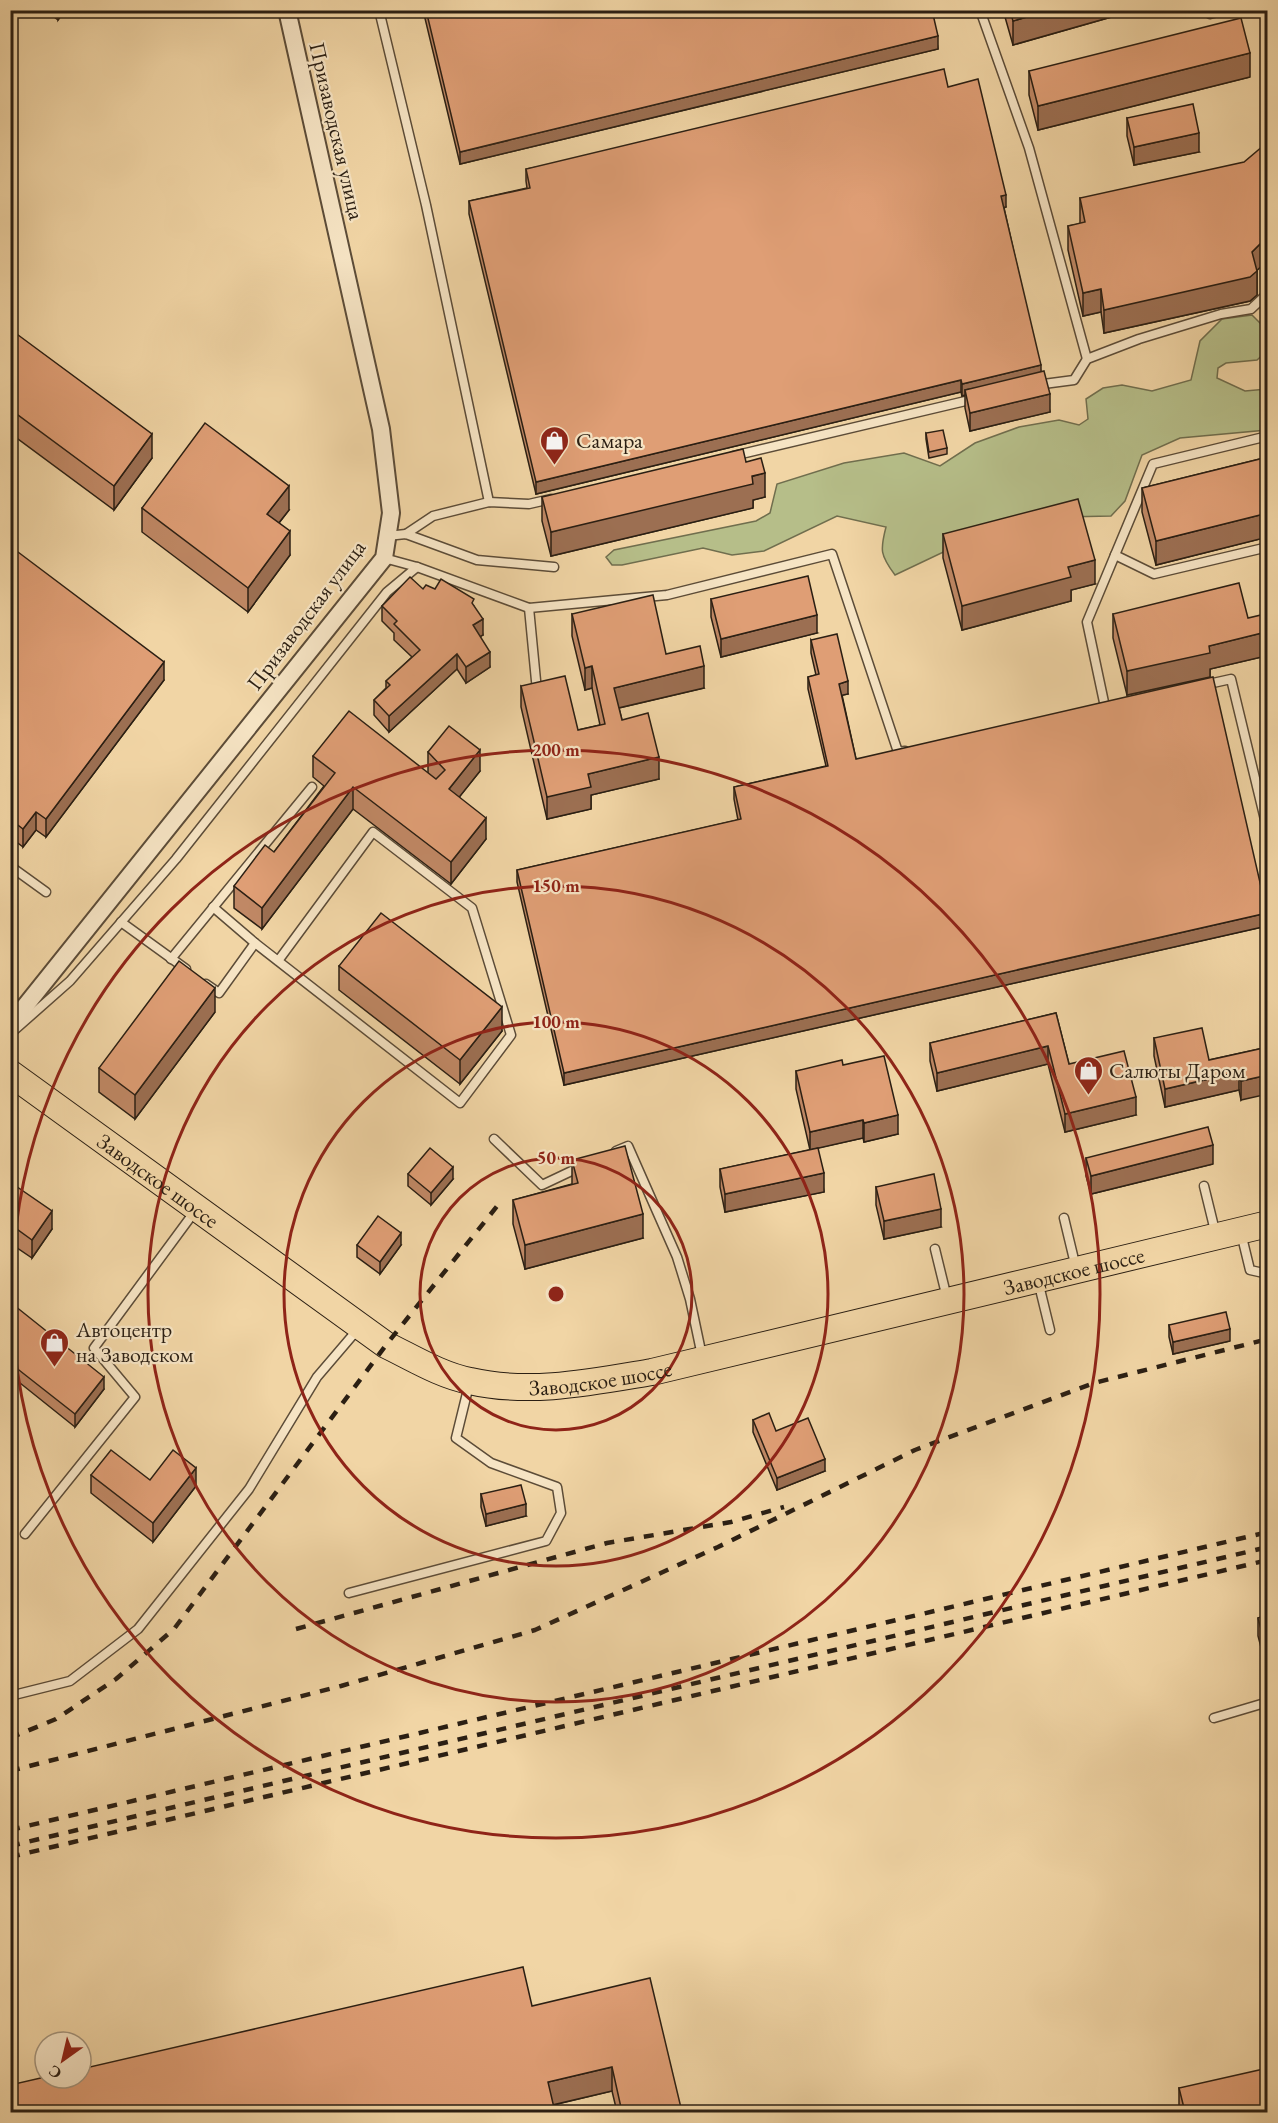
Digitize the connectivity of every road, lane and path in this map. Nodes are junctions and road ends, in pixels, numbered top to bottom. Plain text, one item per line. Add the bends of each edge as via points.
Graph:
1 (287, 10) edge
2 (379, 10) edge
3 (980, 10) edge
4 (1225, 10) edge
5 (1210, 14) dead end
6 (1268, 293) edge
7 (1087, 359) junction
8 (1032, 386) edge
9 (987, 396) edge
10 (1268, 436) edge
11 (724, 458) edge
12 (564, 496) edge
13 (489, 502) junction
14 (406, 534) junction
15 (387, 536) junction
16 (1268, 546) edge
17 (1115, 555) junction
18 (384, 558) junction
19 (417, 567) junction
20 (554, 567) dead end
21 (529, 608) junction
22 (1197, 687) edge
23 (537, 691) edge
24 (1116, 704) edge
25 (1105, 707) junction
26 (1093, 709) edge
27 (909, 750) edge
28 (312, 787) dead end
29 (1268, 832) edge
30 (10, 866) edge
31 (46, 892) dead end
32 (213, 907) junction
33 (121, 922) junction
34 (255, 943) junction
35 (171, 959) junction
36 (278, 961) junction
37 (190, 972) edge
38 (200, 979) edge
39 (10, 1025) edge
40 (10, 1034) edge
41 (10, 1073) edge
42 (494, 1139) dead end
43 (606, 1156) edge
44 (585, 1165) edge
45 (1204, 1186) dead end
46 (197, 1208) junction
47 (1065, 1218) dead end
48 (1268, 1224) edge
49 (1228, 1233) junction
50 (935, 1249) dead end
51 (1076, 1270) junction
52 (1268, 1274) edge
53 (1038, 1279) junction
54 (948, 1300) junction
55 (360, 1326) junction
56 (1050, 1330) dead end
57 (703, 1359) junction
58 (469, 1382) junction
59 (26, 1534) dead end
60 (349, 1593) dead end
61 (10, 1696) edge
62 (1268, 1702) edge
63 (1214, 1718) dead end

1 - 15 street, Призаводская улица via 381,429 391,513
2 - 13 lane via 426,205
3 - 7 lane via 1029,148
4 - 5 lane
6 - 7 lane via 1251,309 1138,339
7 - 8 lane via 1074,380
9 - 11 lane
10 - 17 lane via 1153,464
12 - 13 lane via 529,504
13 - 14 lane via 433,516
14 - 15 lane
14 - 20 lane via 477,560
15 - 18 street, Призаводская улица
16 - 17 lane via 1154,574
17 - 25 lane via 1087,622
18 - 19 lane
18 - 39 street, Призаводская улица
19 - 21 lane
19 - 33 lane via 387,592 176,859
21 - 23 lane
21 - 27 lane via 667,595 832,554 898,752
22 - 29 lane via 1231,679
24 - 25 lane
25 - 26 lane
28 - 32 lane
30 - 31 lane
32 - 34 lane
32 - 35 lane
33 - 35 lane
33 - 40 lane via 70,981
34 - 36 lane
34 - 38 lane via 219,993
35 - 37 lane
36 - 36 lane via 373,832 472,908 511,1035 460,1102
41 - 46 main road, Заводское шоссе
42 - 44 lane via 542,1185
43 - 57 lane via 628,1146 676,1257
45 - 49 lane
46 - 55 main road, Заводское шоссе
46 - 59 lane via 94,1348 135,1397
47 - 51 lane
48 - 49 main road, Заводское шоссе
49 - 51 main road, Заводское шоссе
49 - 52 lane via 1250,1270
50 - 54 lane
51 - 53 main road, Заводское шоссе
53 - 54 main road, Заводское шоссе
53 - 56 lane
54 - 57 main road, Заводское шоссе
55 - 58 main road, Заводское шоссе via 386,1345
55 - 61 lane via 317,1377 249,1489 138,1629 70,1681
57 - 58 main road, Заводское шоссе via 569,1386 511,1387
58 - 60 lane via 456,1438 491,1463 557,1487 561,1513 546,1540
62 - 63 lane

